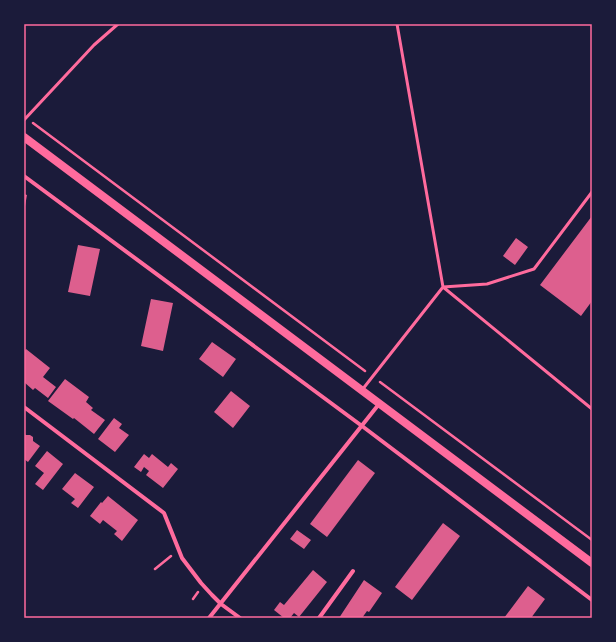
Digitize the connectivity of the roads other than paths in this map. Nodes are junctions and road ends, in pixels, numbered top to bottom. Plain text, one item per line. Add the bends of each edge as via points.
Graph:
1 (118, 24) edge
2 (397, 24) edge
3 (25, 119) edge
4 (24, 136) edge
5 (24, 176) edge
6 (592, 192) edge
7 (443, 287) junction
8 (362, 390) junction
9 (380, 403) junction
10 (24, 407) edge
11 (592, 409) edge
12 (362, 426) junction
13 (592, 563) edge
14 (353, 572) dead end
15 (592, 600) edge
16 (221, 604) junction
17 (210, 618) edge
18 (240, 618) edge
19 (319, 618) edge

1 - 3 lane via 94,45
2 - 7 lane
4 - 8 main road
5 - 12 street
6 - 7 lane via 534,269 487,284
7 - 8 lane
7 - 11 lane
8 - 9 main road
9 - 12 street
9 - 13 main road
10 - 16 street via 164,513 182,558
12 - 15 street
12 - 16 street
14 - 19 street
16 - 17 street
16 - 18 street

